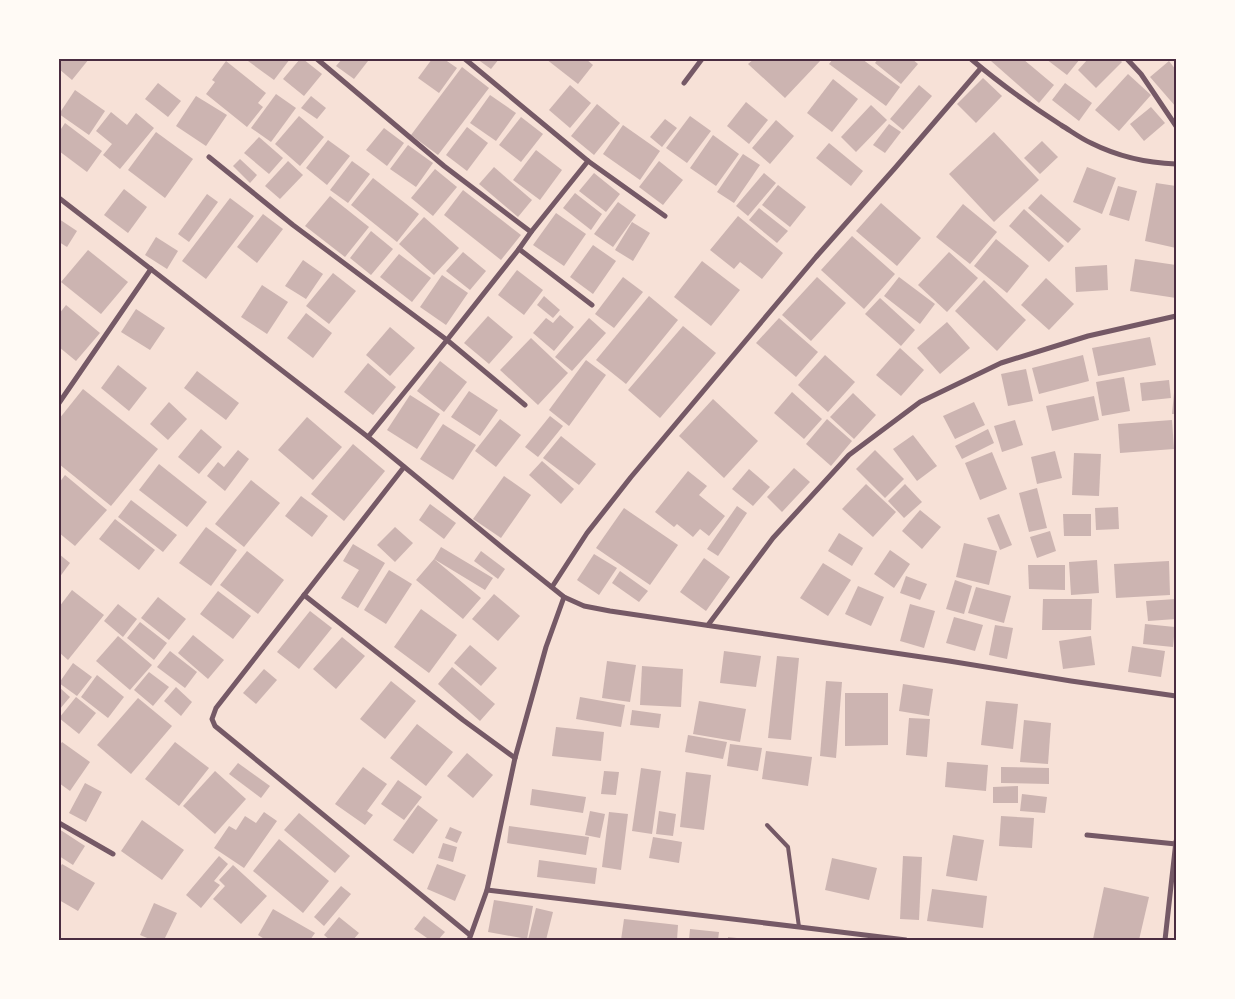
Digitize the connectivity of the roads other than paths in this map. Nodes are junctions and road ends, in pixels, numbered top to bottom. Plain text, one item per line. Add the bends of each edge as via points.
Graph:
1 (317, 59) edge
2 (465, 59) edge
3 (702, 59) edge
4 (970, 59) edge
5 (1127, 59) edge
6 (981, 68) junction
7 (684, 83) dead end
8 (1176, 126) edge
9 (209, 157) dead end
10 (588, 161) junction
11 (1176, 164) edge
12 (59, 198) edge
13 (665, 216) dead end
14 (530, 232) junction
15 (519, 249) junction
16 (151, 269) junction
17 (592, 305) dead end
18 (1176, 316) edge
19 (447, 340) junction
20 (59, 403) edge
21 (525, 405) dead end
22 (368, 437) junction
23 (404, 467) junction
24 (552, 587) junction
25 (304, 594) junction
26 (564, 597) junction
27 (708, 625) junction
28 (1176, 696) edge
29 (515, 758) junction
30 (59, 823) edge
31 (767, 825) dead end
32 (1087, 835) dead end
33 (1176, 843) edge
34 (113, 854) dead end
35 (487, 890) junction
36 (799, 926) junction
37 (470, 937) edge
38 (906, 940) edge
39 (1165, 940) edge

1 - 14 street via 444,166
2 - 10 street
3 - 7 street
4 - 6 street
5 - 8 street
6 - 11 street via 1091,143 1156,163
6 - 24 street via 631,477 587,533
9 - 19 street
10 - 13 street
10 - 14 street
12 - 16 street
14 - 15 street
15 - 17 street
15 - 19 street
16 - 20 street
16 - 22 street
18 - 27 street via 1088,336 1001,363 920,402 849,455 773,538
19 - 21 street
19 - 22 street
22 - 23 street
23 - 24 street
23 - 25 street
24 - 26 street
25 - 29 street
25 - 37 street via 216,708 212,720
26 - 27 street via 593,608
26 - 29 street via 546,647
27 - 28 street
29 - 35 street
30 - 34 street
31 - 36 lane via 788,847
32 - 33 street
33 - 39 street
35 - 36 street
35 - 37 street
36 - 38 street

